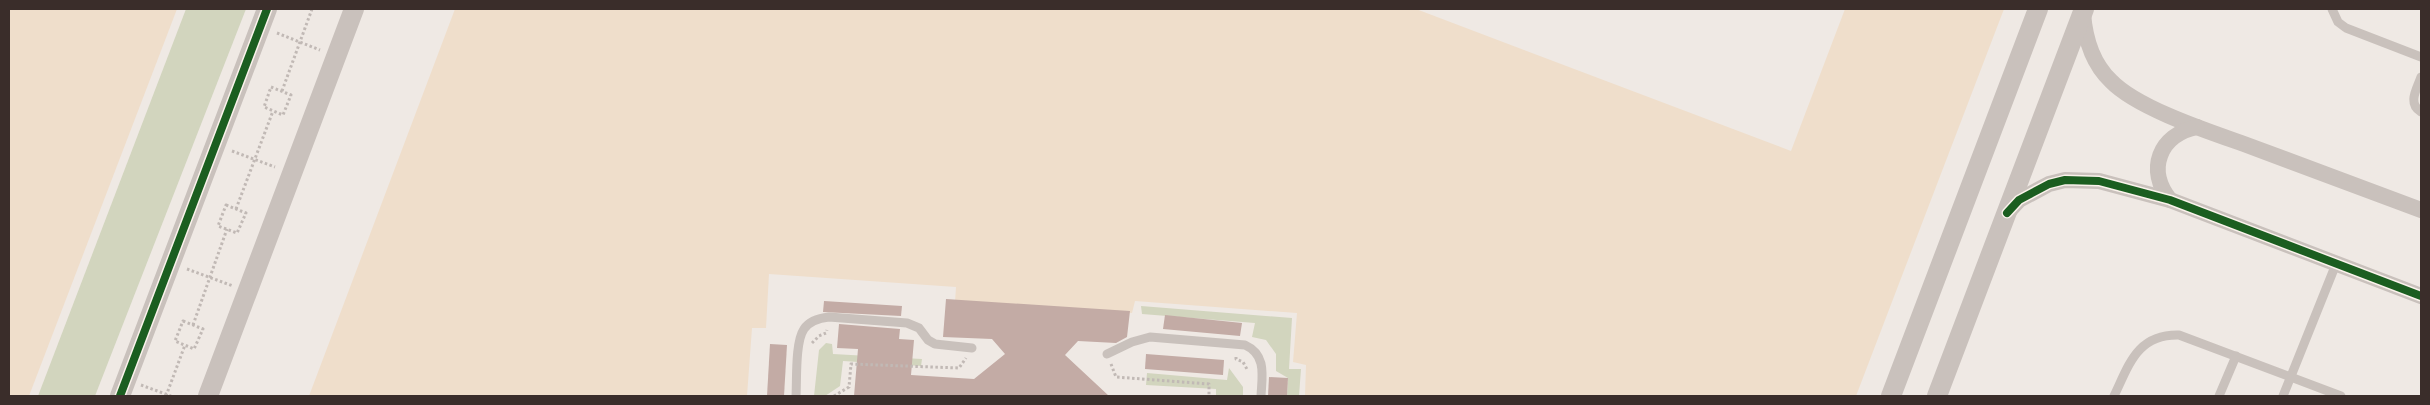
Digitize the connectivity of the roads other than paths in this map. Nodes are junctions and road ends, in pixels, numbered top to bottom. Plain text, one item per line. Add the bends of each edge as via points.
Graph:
1 (354, 9) edge
2 (2038, 9) edge
3 (2332, 9) edge
4 (2083, 10) edge
5 (264, 18) edge
6 (2421, 57) edge
7 (2421, 77) edge
8 (2421, 112) edge
9 (2197, 127) junction
10 (2170, 200) junction
11 (2421, 210) edge
12 (2007, 213) junction
13 (2336, 264) junction
14 (2421, 296) edge
15 (972, 348) road end
16 (1107, 354) road end
17 (2236, 356) junction
18 (2291, 376) junction
19 (124, 388) edge
20 (208, 396) edge
21 (796, 396) edge
22 (1261, 396) edge
23 (1891, 396) edge
24 (1937, 396) edge
25 (2114, 396) edge
26 (2219, 396) edge
27 (2282, 396) edge
28 (2342, 396) edge

1 - 20 street
2 - 23 street
3 - 6 lane via 2338,22 2346,28
4 - 9 street via 2084,30 2090,49 2111,82 2126,94
4 - 12 street
5 - 19 street
7 - 8 lane via 2413,99
9 - 10 street via 2176,134 2162,150 2157,171 2161,187
9 - 11 street
10 - 12 street via 2099,180 2065,180 2033,191
10 - 13 street
12 - 24 street
13 - 14 street
13 - 18 lane
15 - 21 lane via 935,344 919,328 907,323 829,317 811,322 800,336
16 - 22 lane via 1132,342 1150,338 1253,348 1259,355 1262,372
17 - 18 lane
17 - 25 lane via 2178,335 2159,336 2136,353
17 - 26 lane
18 - 27 lane
18 - 28 lane

